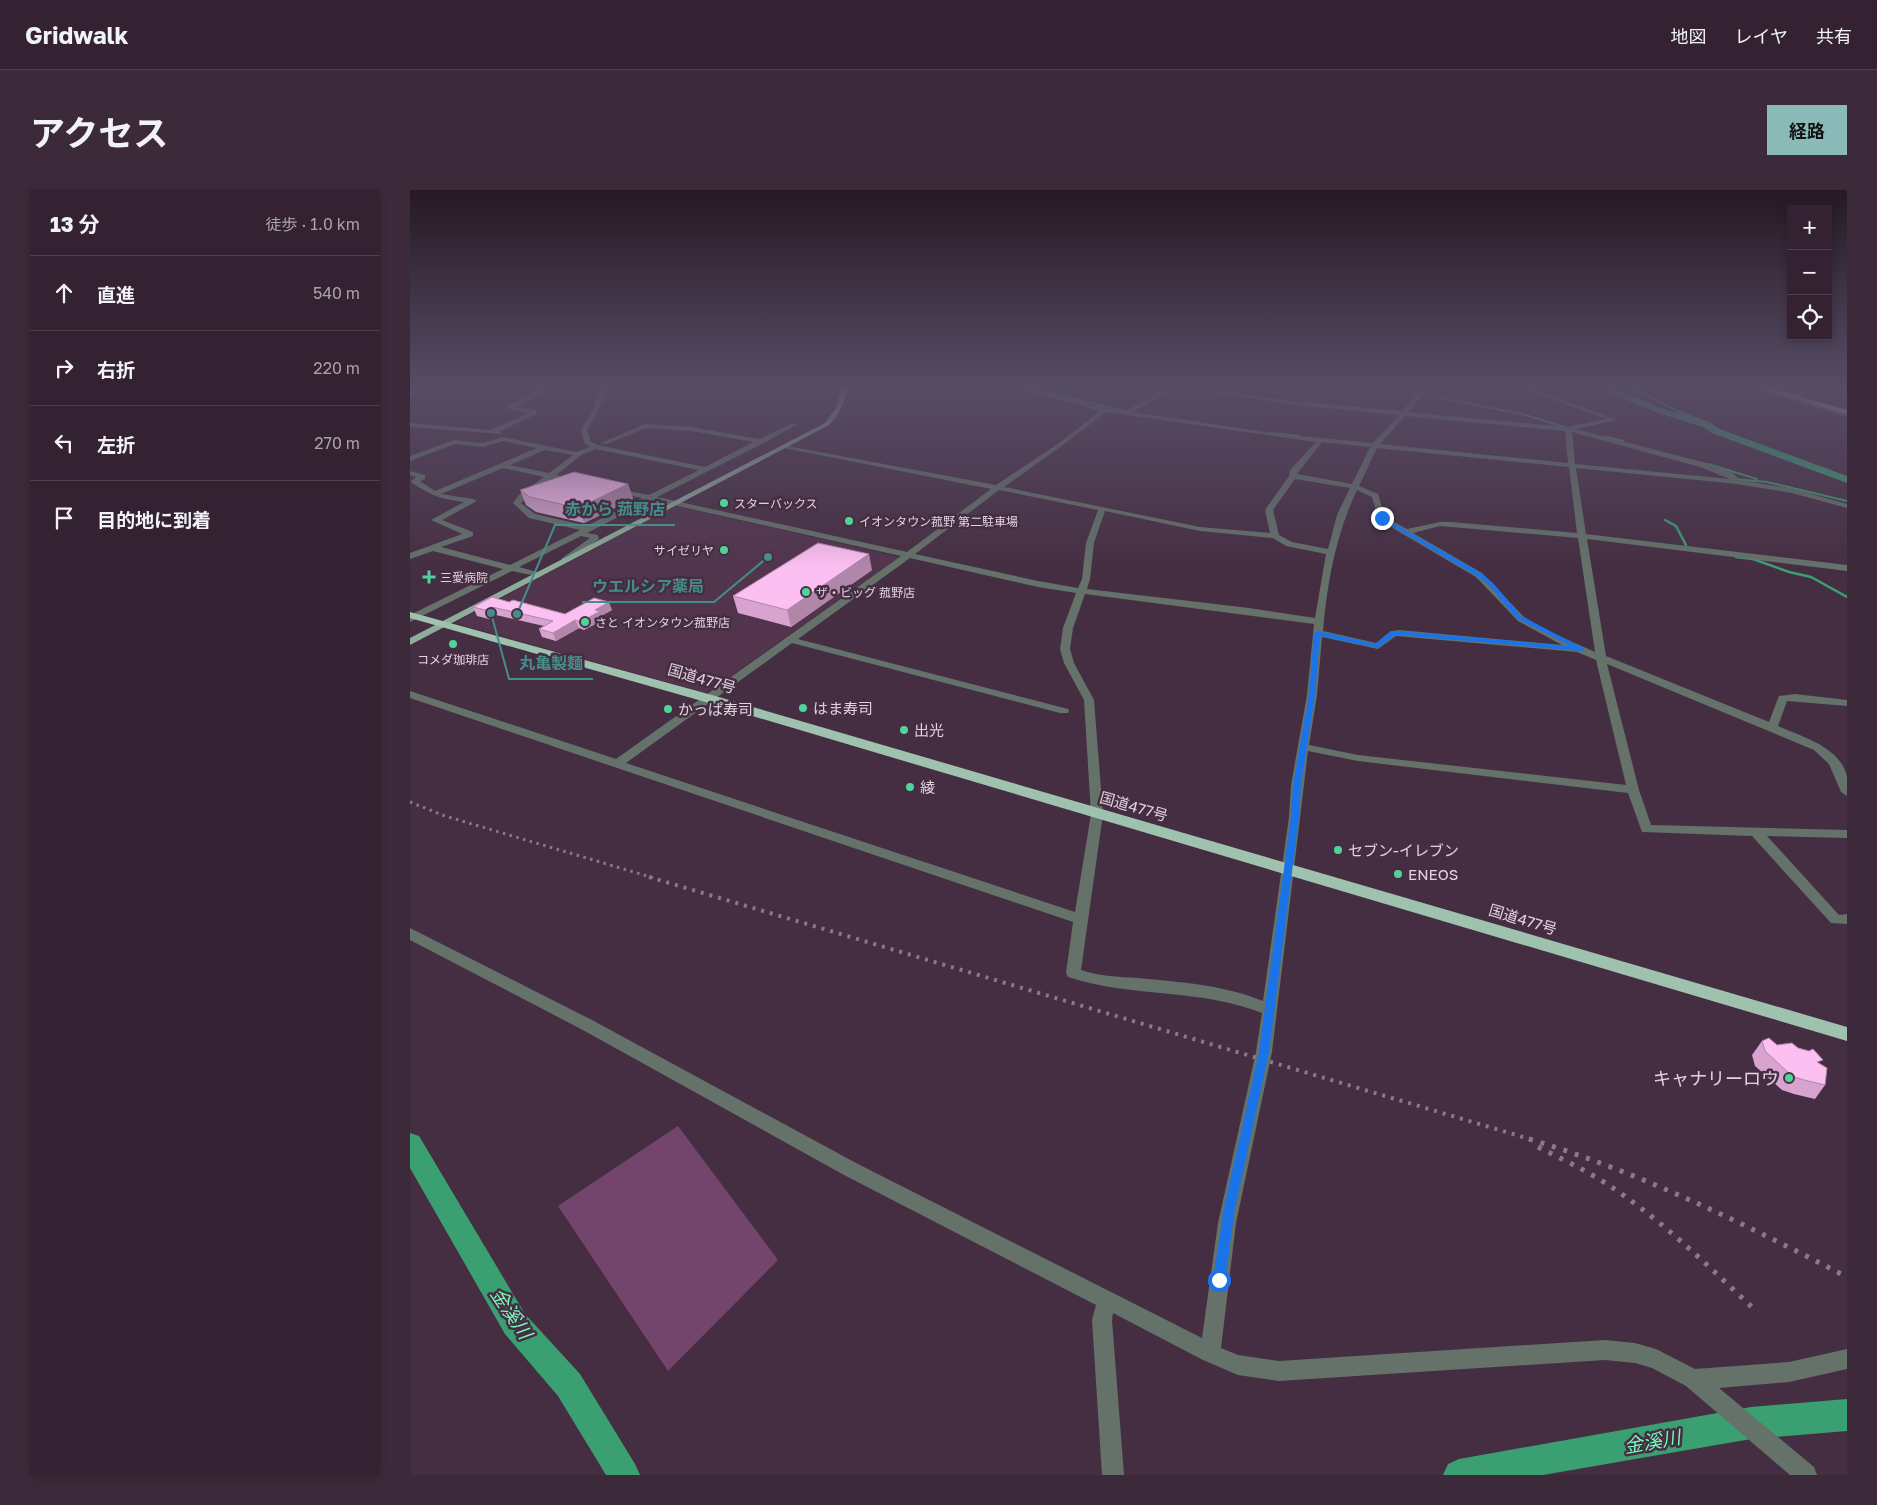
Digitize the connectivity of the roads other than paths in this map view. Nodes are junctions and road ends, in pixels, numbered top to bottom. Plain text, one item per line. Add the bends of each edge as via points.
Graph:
1 (437, 448) edge
2 (543, 448) joint
3 (594, 448) edge
4 (601, 448) edge
5 (749, 448) edge
6 (780, 448) edge
7 (794, 448) edge
8 (1055, 448) edge
9 (1315, 448) edge
10 (1373, 448) edge
11 (1404, 448) edge
12 (1571, 448) edge
13 (1641, 448) edge
14 (579, 454) junction
15 (410, 459) edge
16 (501, 465) junction
17 (1572, 465) junction
18 (706, 469) junction
19 (410, 473) edge
20 (550, 476) junction
21 (1293, 476) junction
22 (1736, 480) junction
23 (581, 483) edge
24 (1353, 486) junction
25 (998, 487) junction
26 (606, 488) edge
27 (434, 494) junction
28 (649, 498) junction
29 (674, 504) junction
30 (1847, 506) edge
31 (1102, 508) junction
32 (588, 529) junction
33 (1404, 532) junction
34 (579, 533) junction
35 (1275, 536) junction
36 (1582, 536) junction
37 (433, 548) junction
38 (1331, 552) junction
39 (410, 556) edge
40 (907, 556) junction
41 (555, 566) junction
42 (512, 568) junction
43 (1847, 568) edge
44 (538, 575) junction
45 (1082, 592) junction
46 (412, 617) edge
47 (445, 624) junction
48 (1318, 628) junction
49 (790, 640) junction
50 (410, 642) edge
51 (1582, 649) junction
52 (1602, 658) junction
53 (410, 694) edge
54 (707, 698) junction
55 (1847, 703) edge
56 (1064, 711) dead end
57 (1770, 726) junction
58 (1304, 747) junction
59 (618, 764) junction
60 (1633, 790) junction
61 (1847, 792) edge
62 (1097, 814) junction
63 (1756, 832) junction
64 (1847, 834) edge
65 (1288, 868) junction
66 (1080, 918) junction
67 (1847, 919) edge
68 (410, 933) edge
69 (1270, 1010) junction
70 (1847, 1034) edge
71 (1107, 1300) junction
72 (1210, 1353) junction
73 (1847, 1359) edge
74 (1701, 1385) junction
75 (1113, 1475) edge
76 (1806, 1475) edge

1 - 15 street
2 - 14 street
2 - 16 street
3 - 14 street
4 - 18 street
5 - 18 street
6 - 29 main road
7 - 25 street
8 - 25 street
9 - 21 street
10 - 24 street
11 - 17 street
12 - 17 street
13 - 22 street via 1703,465
14 - 20 street
16 - 20 street
16 - 27 street
17 - 22 street
17 - 36 street
18 - 28 street
19 - 27 street via 422,477 415,481
20 - 23 street
20 - 32 street via 519,499 517,504 532,516
21 - 24 street
21 - 35 street via 1269,510
22 - 30 street
24 - 33 street via 1376,497 1382,518
24 - 38 street
25 - 31 street
25 - 40 street
26 - 28 street
27 - 37 street via 473,501 435,520 470,534
28 - 29 street
28 - 32 street
29 - 40 street
29 - 41 main road
31 - 35 street via 1200,529
31 - 45 street via 1090,542
32 - 34 street
33 - 36 street via 1451,524
33 - 51 street via 1479,575 1491,584 1518,617
34 - 41 street via 595,539
34 - 42 street
35 - 38 street via 1289,544
36 - 43 street
36 - 52 street
37 - 39 street
37 - 42 street
38 - 48 street
40 - 45 street
40 - 49 street
41 - 44 main road
42 - 44 street
42 - 46 street
44 - 47 main road
45 - 48 street via 1278,615
45 - 62 street via 1068,628 1065,649 1068,664 1089,700
46 - 47 highway, 国道477号
47 - 50 main road
47 - 54 highway, 国道477号
48 - 51 street via 1378,646 1394,633 1399,633
48 - 58 street
49 - 54 street
49 - 56 street
51 - 52 street
52 - 57 street
52 - 60 street
53 - 59 street
54 - 59 street
54 - 62 highway, 国道477号
55 - 57 street via 1783,698
57 - 61 street via 1830,756
58 - 60 street via 1358,758
58 - 65 street
59 - 66 street
60 - 63 street via 1646,829
62 - 65 highway, 国道477号
62 - 66 street
63 - 64 street
63 - 67 street via 1836,920
65 - 69 street
65 - 70 highway, 国道477号
66 - 69 street via 1073,973 1101,980 1208,991 1247,1000
68 - 71 street via 584,1023 890,1190
69 - 72 street via 1227,1223
71 - 72 street
71 - 75 street via 1102,1320
72 - 74 street via 1238,1365 1279,1371 1605,1350 1635,1352 1656,1359
73 - 74 street via 1815,1369
74 - 76 street

